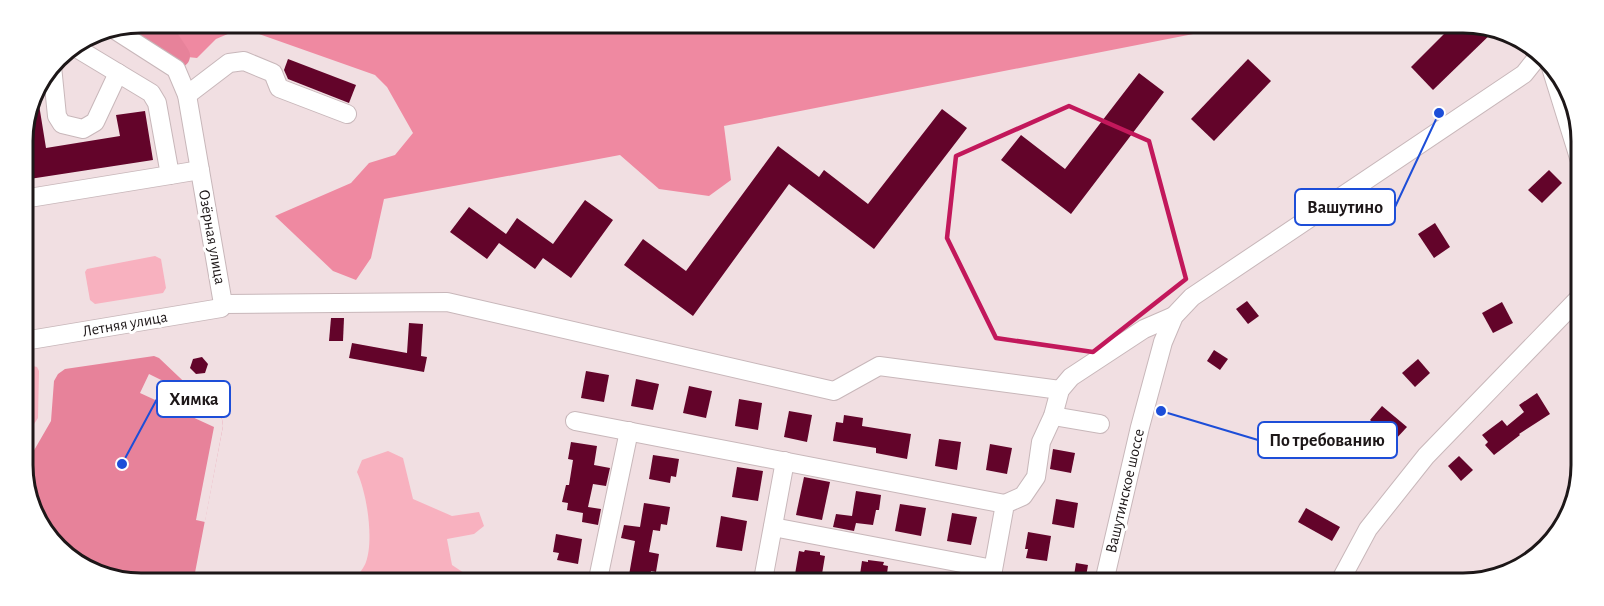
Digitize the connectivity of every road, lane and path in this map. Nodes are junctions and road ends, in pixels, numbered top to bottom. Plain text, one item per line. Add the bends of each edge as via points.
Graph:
1 (123, 35) edge
2 (81, 51) edge
3 (1535, 61) edge
4 (118, 73) junction
5 (53, 78) edge
6 (1557, 87) edge
7 (187, 95) junction
8 (347, 114) dead end
9 (1570, 129) edge
10 (200, 170) junction
11 (170, 175) junction
12 (33, 197) edge
13 (223, 304) junction
14 (1571, 306) edge
15 (1174, 316) junction
16 (33, 339) edge
17 (1060, 390) junction
18 (1053, 416) junction
19 (575, 421) dead end
20 (1100, 424) dead end
21 (629, 431) junction
22 (785, 462) junction
23 (1005, 504) junction
24 (773, 527) junction
25 (599, 573) edge
26 (764, 573) edge
27 (983, 573) edge
28 (992, 573) edge
29 (1106, 573) edge
30 (1344, 573) edge

1 - 7 street via 176,69
2 - 4 street
3 - 15 street, Вашутинское шоссе via 1524,74 1192,297
4 - 5 street via 95,122 83,129 63,124 57,117
4 - 11 street via 151,93 157,103
6 - 9 street
7 - 8 street via 229,63 244,61 273,72 279,88
7 - 10 street, Озёрная улица
10 - 11 street
10 - 13 street, Озёрная улица
11 - 12 street
13 - 16 street, Летняя улица via 221,308
13 - 17 street, Летняя улица via 447,302 834,391 879,366
14 - 30 street via 1426,456 1368,529
15 - 17 street via 1144,329 1071,378
15 - 29 street, Вашутинское шоссе via 1140,427
17 - 18 street
18 - 20 street
18 - 23 street via 1041,442 1036,477 1023,496
19 - 21 street
21 - 22 street
21 - 25 street
22 - 23 street
22 - 24 street
23 - 28 street
24 - 26 street
24 - 27 street

